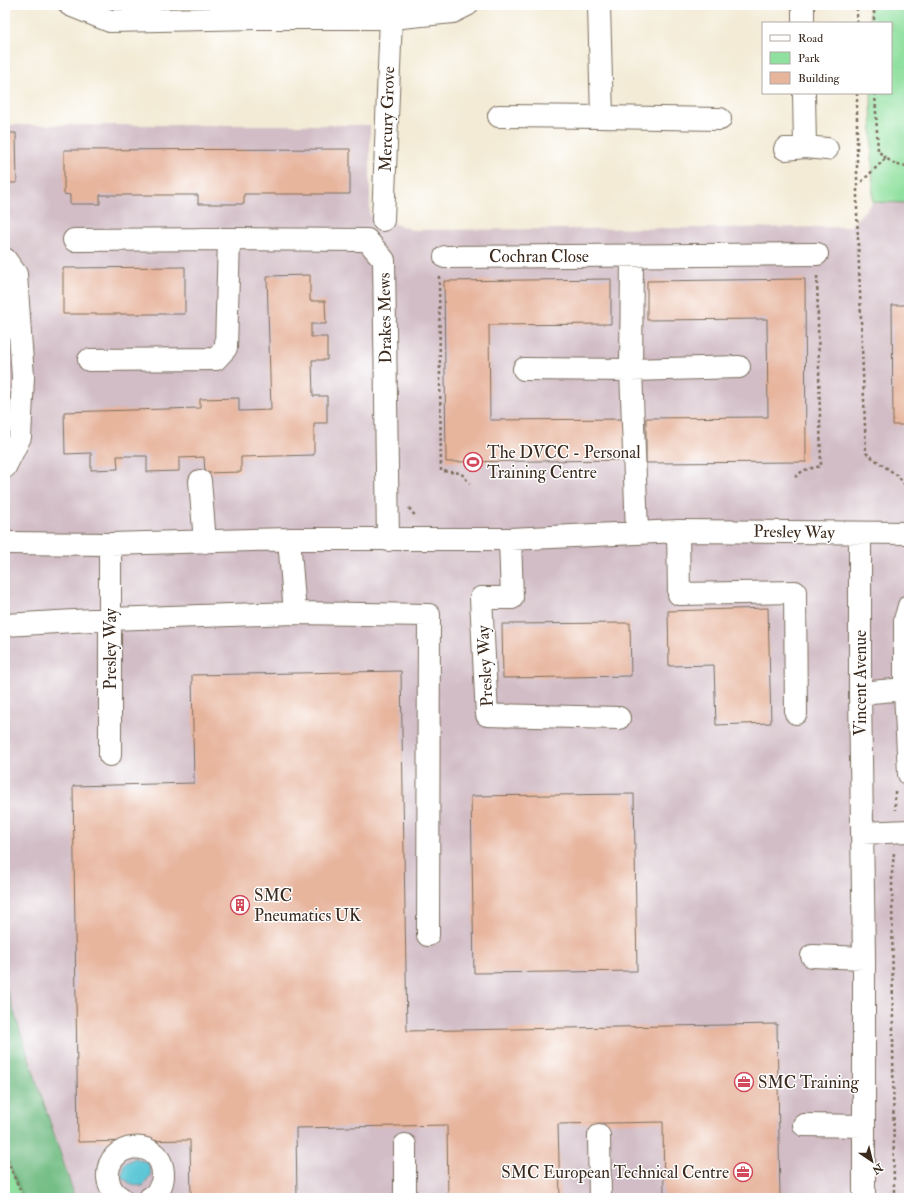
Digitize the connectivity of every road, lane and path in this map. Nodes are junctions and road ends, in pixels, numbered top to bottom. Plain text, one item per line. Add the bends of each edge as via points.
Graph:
1 (70, 5) edge
2 (467, 5) edge
3 (599, 5) edge
4 (803, 5) edge
5 (857, 5) edge
6 (874, 5) edge
7 (257, 12) edge
8 (391, 18) junction
9 (803, 22) edge
10 (857, 22) edge
11 (874, 22) edge
12 (804, 94) edge
13 (857, 94) edge
14 (875, 94) edge
15 (499, 116) dead end
16 (602, 117) junction
17 (720, 120) dead end
18 (827, 149) dead end
19 (886, 158) junction
20 (909, 166) edge
21 (857, 186) junction
22 (383, 220) dead end
23 (229, 239) junction
24 (74, 240) dead end
25 (817, 254) joint
26 (632, 256) junction
27 (445, 257) joint
28 (5, 258) edge
29 (89, 360) dead end
30 (739, 367) dead end
31 (524, 370) dead end
32 (630, 370) junction
33 (5, 467) edge
34 (795, 477) dead end
35 (200, 481) dead end
36 (470, 484) dead end
37 (909, 490) edge
38 (678, 531) junction
39 (637, 532) junction
40 (860, 533) junction
41 (909, 533) edge
42 (510, 539) junction
43 (289, 540) junction
44 (388, 540) junction
45 (205, 542) junction
46 (5, 543) edge
47 (110, 544) junction
48 (909, 606) edge
49 (295, 613) junction
50 (109, 619) junction
51 (5, 625) edge
52 (905, 691) junction
53 (860, 693) junction
54 (796, 713) dead end
55 (620, 718) dead end
56 (110, 755) dead end
57 (902, 779) edge
58 (902, 831) edge
59 (862, 833) junction
60 (428, 935) dead end
61 (812, 956) dead end
62 (864, 958) junction
63 (804, 1125) dead end
64 (864, 1126) junction
65 (599, 1136) dead end
66 (405, 1145) dead end
67 (5, 1154) edge
68 (23, 1198) edge
69 (121, 1198) edge
70 (150, 1198) edge
71 (405, 1198) edge
72 (600, 1198) edge
73 (864, 1198) edge
74 (894, 1198) edge

1 - 7 street via 110,21
2 - 8 street via 453,12
3 - 16 street
4 - 9 street
5 - 10 path
6 - 11 path
7 - 8 street
8 - 22 street, Mercury Grove
12 - 18 street via 795,148
13 - 21 path
14 - 19 path via 878,151
15 - 16 street
16 - 17 street
19 - 20 path via 896,165
19 - 21 path
21 - 37 path via 866,453 898,476
23 - 24 street, Drakes Mews
23 - 29 street via 226,348 216,359
23 - 44 street, Drakes Mews via 368,240 384,260
25 - 26 street, Cochran Close
25 - 34 path via 821,466 804,470
26 - 27 street, Cochran Close
26 - 32 street
27 - 36 path via 439,277 441,471 461,473
28 - 33 street via 16,274 22,377 20,437
30 - 32 street
31 - 32 street
32 - 39 street
35 - 45 street
38 - 39 street, Presley Way
38 - 40 street, Presley Way
38 - 54 street via 680,594 795,592
39 - 42 street, Presley Way
40 - 41 street, Presley Way
40 - 53 street, Vincent Avenue
42 - 44 street, Presley Way
42 - 55 street, Presley Way via 512,598 481,598 486,715
43 - 44 street, Presley Way
43 - 45 street, Presley Way
43 - 49 street
45 - 47 street, Presley Way
46 - 47 street, Presley Way
47 - 50 street, Presley Way
48 - 52 street via 905,620
49 - 50 street
49 - 60 street via 429,615
50 - 51 street
50 - 56 street, Presley Way
52 - 53 street
52 - 57 street
53 - 59 street, Vincent Avenue
57 - 58 path
58 - 59 street
58 - 74 path via 892,873
59 - 62 street, Vincent Avenue
61 - 62 street
62 - 64 street, Vincent Avenue
63 - 64 street
64 - 73 street, Vincent Avenue
65 - 72 street
66 - 71 street
67 - 68 path
69 - 70 street via 112,1190 109,1182 110,1163 124,1149 134,1147 144,1148 160,1160 163,1180 159,1189

